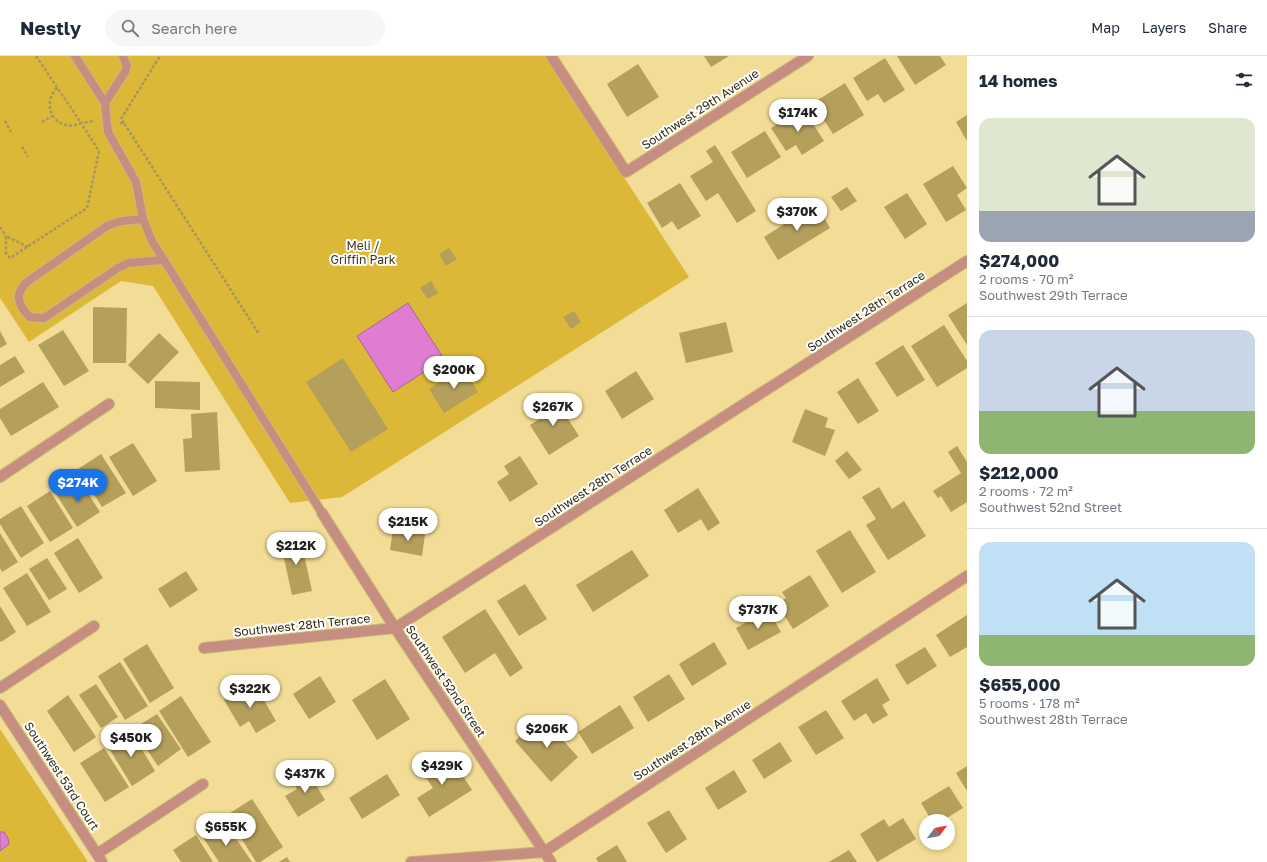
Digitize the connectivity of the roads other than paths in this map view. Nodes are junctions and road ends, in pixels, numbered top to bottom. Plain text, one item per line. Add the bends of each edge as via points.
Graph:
1 (75, 56) edge
2 (123, 56) edge
3 (551, 56) edge
4 (808, 56) edge
5 (105, 103) junction
6 (143, 219) junction
7 (162, 260) junction
8 (967, 261) edge
9 (109, 404) dead end
10 (0, 477) edge
11 (322, 513) joint
12 (967, 576) edge
13 (94, 626) dead end
14 (395, 628) junction
15 (204, 648) dead end
16 (0, 688) edge
17 (0, 705) edge
18 (203, 784) dead end
19 (544, 852) junction
20 (100, 858) edge
21 (410, 862) edge
22 (551, 862) edge

1 - 5 lane
2 - 5 lane via 127,66 125,72
3 - 4 street, Southwest 29th Avenue via 626,172
5 - 6 lane via 108,132 136,182
6 - 7 lane
6 - 7 lane via 121,221 107,226 26,282 18,294 18,301 30,317 44,318 128,263
7 - 11 lane
8 - 14 street, Southwest 28th Terrace
9 - 10 street
11 - 14 street, Southwest 52nd Street
12 - 19 street, Southwest 28th Avenue
13 - 16 street
14 - 15 street, Southwest 28th Terrace
14 - 19 street, Southwest 52nd Street
17 - 20 street, Southwest 53rd Court
18 - 20 street
19 - 21 street, Southwest 28th Avenue
19 - 22 street, Southwest 52nd Street

